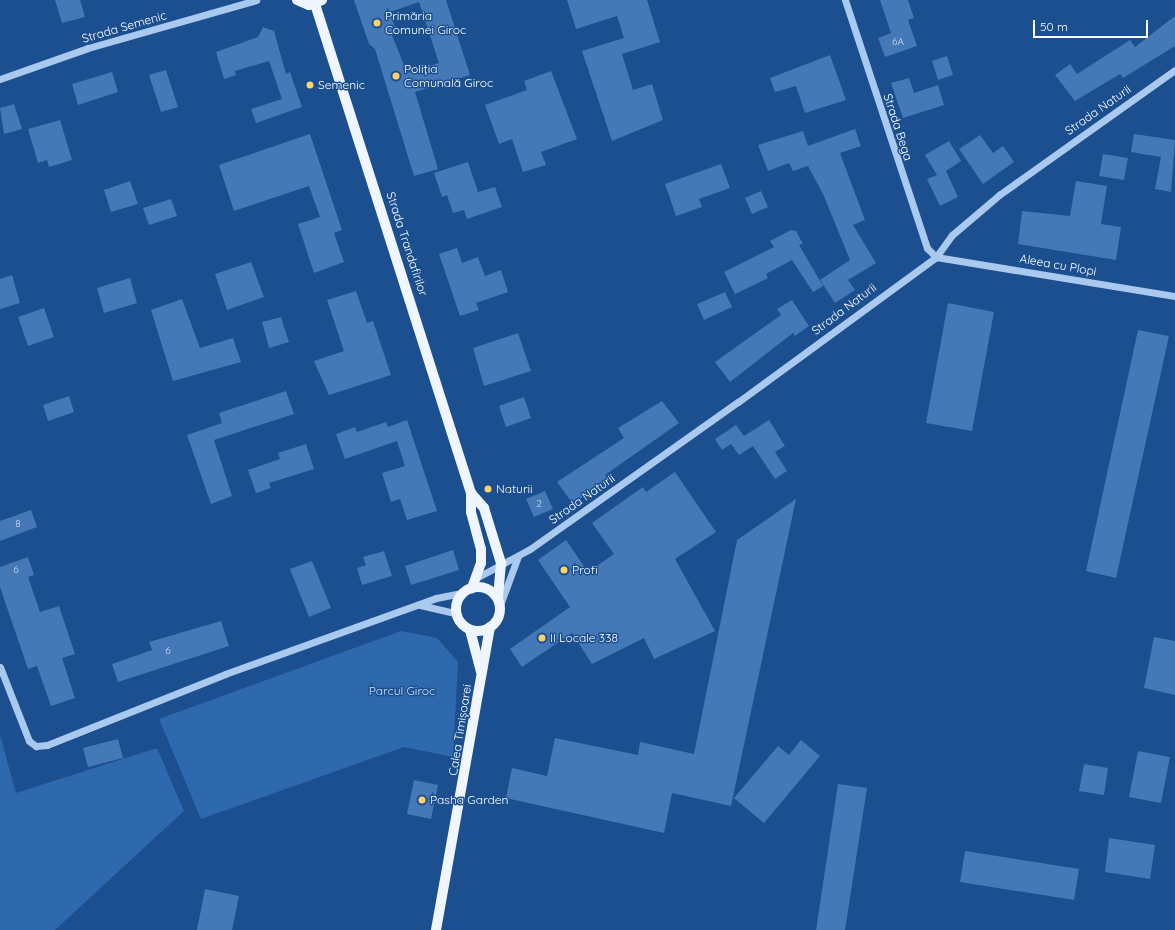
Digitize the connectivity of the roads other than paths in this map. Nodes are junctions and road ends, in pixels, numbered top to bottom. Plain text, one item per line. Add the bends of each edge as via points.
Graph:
1 (256, 0) edge
2 (297, 0) edge
3 (845, 0) edge
4 (319, 2) edge
5 (1175, 70) edge
6 (0, 79) edge
7 (936, 257) junction
8 (1175, 296) edge
9 (471, 493) junction
10 (518, 556) junction
11 (501, 562) junction
12 (478, 577) junction
13 (472, 588) junction
14 (462, 593) junction
15 (499, 602) junction
16 (420, 605) junction
17 (456, 614) junction
18 (490, 627) junction
19 (470, 630) junction
20 (0, 667) edge
21 (481, 674) junction
22 (436, 930) edge

1 - 6 street, Strada Semenic via 88,48
2 - 4 main road
3 - 7 street, Strada Bega via 927,248
4 - 9 main road, Strada Trandafirilor
5 - 7 street, Strada Naturii via 999,195 952,234
7 - 8 street, Aleea cu Plopi
7 - 10 street, Strada Naturii via 725,411
9 - 11 main road, Strada Trandafirilor via 484,508
9 - 12 main road, Strada Trandafirilor via 471,512 482,549
10 - 11 street, Strada Naturii
10 - 15 street
11 - 12 street, Strada Naturii
11 - 15 main road, Strada Trandafirilor
12 - 13 main road, Strada Trandafirilor
13 - 14 main road
13 - 15 main road via 487,588
14 - 16 street
14 - 17 main road
15 - 18 main road via 499,618
16 - 17 street
16 - 20 street via 171,694 47,745 36,746 28,741
17 - 19 main road
18 - 19 main road
18 - 21 main road, Calea Timișoarei
19 - 21 main road, Calea Timișoarei
21 - 22 main road, Calea Timișoarei

